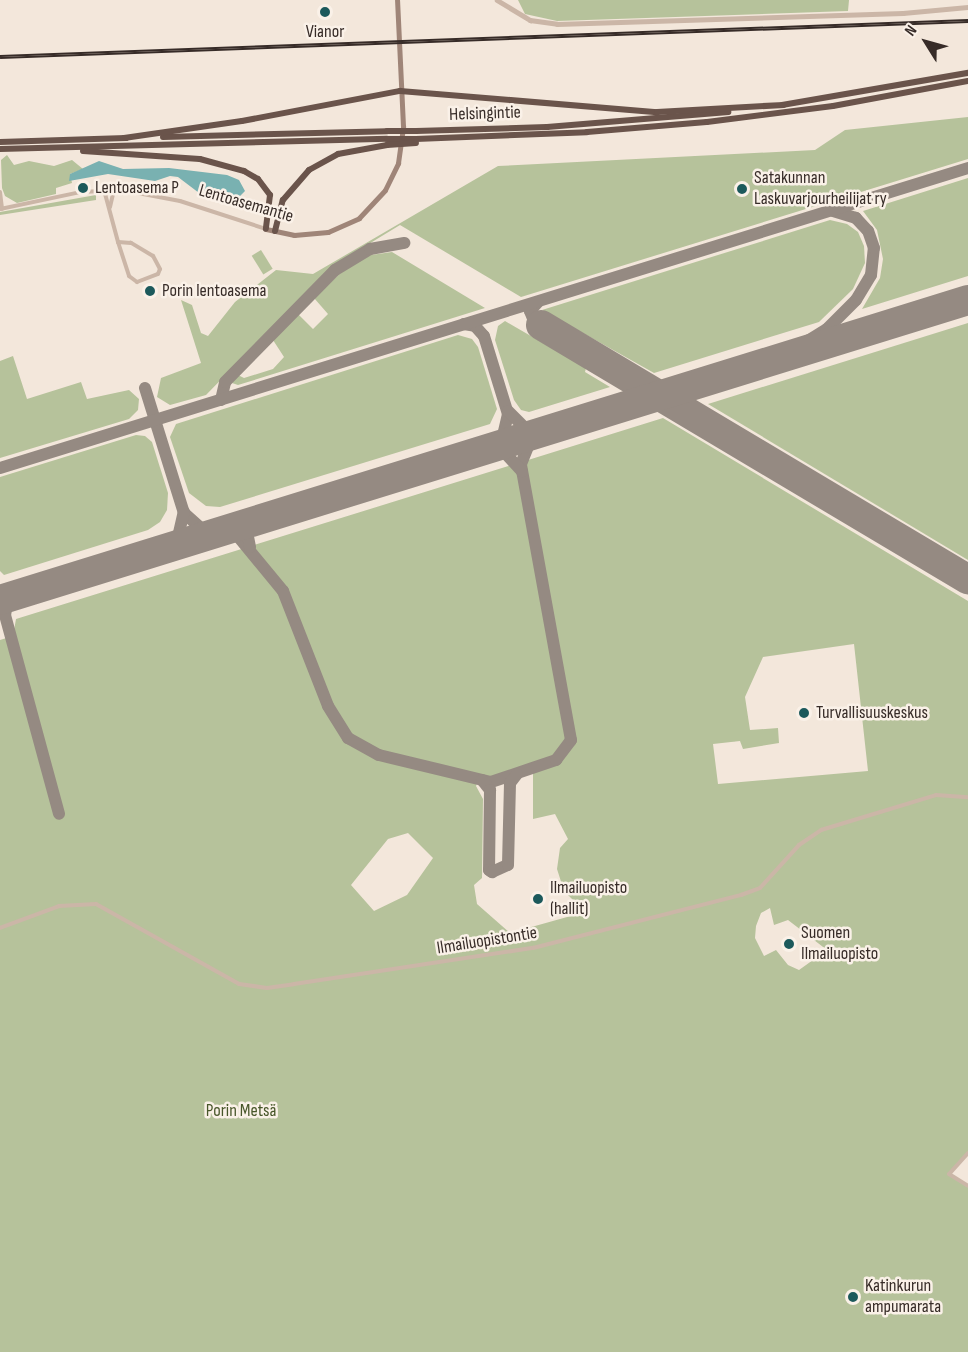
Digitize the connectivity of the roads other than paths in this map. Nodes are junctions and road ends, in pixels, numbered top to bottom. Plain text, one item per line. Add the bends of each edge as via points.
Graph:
1 (397, 0) edge
2 (496, 0) edge
3 (968, 7) edge
4 (968, 73) edge
5 (968, 81) edge
6 (400, 91) junction
7 (784, 105) junction
8 (124, 138) junction
9 (0, 142) edge
10 (387, 142) junction
11 (0, 149) edge
12 (34, 149) junction
13 (104, 190) junction
14 (114, 190) junction
15 (0, 192) edge
16 (110, 207) junction
17 (1, 209) edge
18 (266, 229) junction
19 (275, 231) junction
20 (118, 242) junction
21 (968, 797) edge
22 (0, 928) edge
23 (968, 1153) edge
24 (968, 1186) edge

1 - 6 main road, Lentoasemantie
2 - 3 street via 530,20 557,24 903,13
4 - 7 highway, Helsingintie
5 - 10 highway, Helsingintie, bridge via 718,121
6 - 7 highway via 657,112
6 - 8 highway via 242,121
6 - 19 main road, Lentoasemantie via 401,148 395,172 378,200 359,218 328,232 294,235
7 - 8 highway, Helsingintie, bridge via 634,121
8 - 9 highway, Helsingintie
10 - 12 highway, Helsingintie
10 - 19 highway via 338,154 309,170 283,200
11 - 12 highway, Helsingintie
12 - 18 highway via 159,154 234,166 258,179 267,189 271,209
13 - 14 street, Lentoasemantie
13 - 16 street
13 - 17 street, Lentoasemantie
14 - 16 street
14 - 18 street, Lentoasemantie via 154,194
15 - 17 street
16 - 20 street
18 - 19 main road, Lentoasemantie
20 - 20 street via 132,280 137,282 158,274 160,269 153,256 131,243
21 - 22 street, Ilmailuopistontie via 936,795 822,830 799,845 760,888 741,895 533,948 276,987 239,984 96,904 69,903
23 - 24 street via 949,1174

